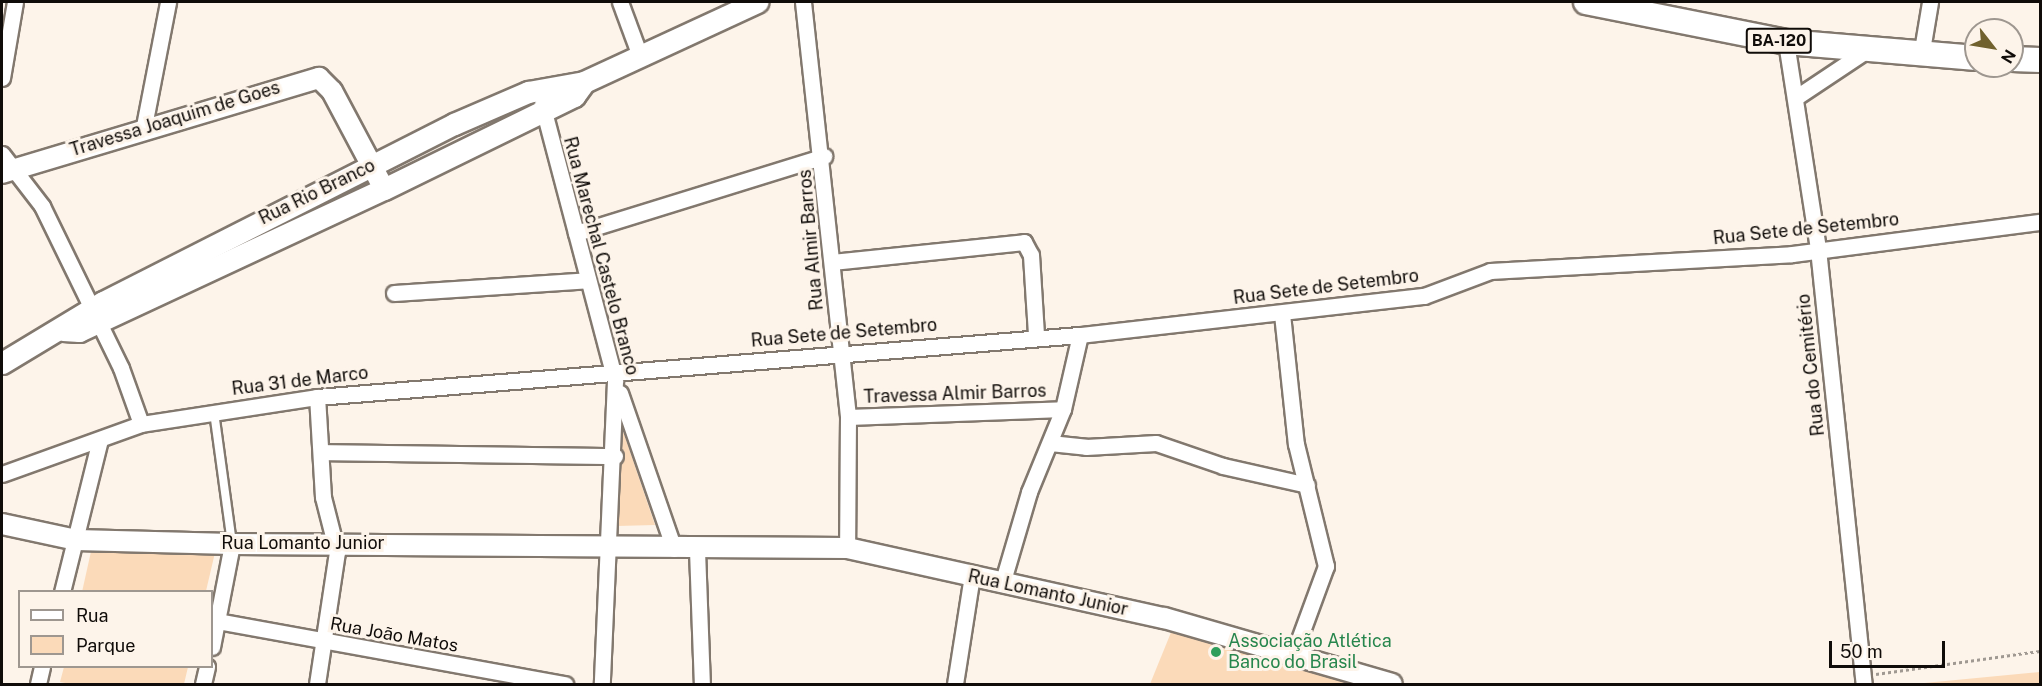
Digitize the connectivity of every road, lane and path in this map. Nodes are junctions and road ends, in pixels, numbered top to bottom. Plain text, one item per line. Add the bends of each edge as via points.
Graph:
1 (15, 2) edge
2 (168, 2) edge
3 (620, 2) edge
4 (757, 2) edge
5 (803, 2) edge
6 (1586, 2) edge
7 (1930, 2) edge
8 (1674, 13) edge
9 (1786, 42) junction
10 (1867, 50) junction
11 (640, 56) junction
12 (1922, 56) junction
13 (1964, 58) edge
14 (2024, 59) edge
15 (2040, 60) edge
16 (2, 78) edge
17 (584, 82) junction
18 (538, 89) junction
19 (1795, 98) junction
20 (544, 111) junction
21 (143, 130) junction
22 (824, 156) junction
23 (372, 164) junction
24 (6, 165) edge
25 (384, 189) junction
26 (2040, 222) edge
27 (576, 233) junction
28 (1818, 249) junction
29 (832, 262) junction
30 (588, 280) junction
31 (394, 293) dead end
32 (1282, 314) junction
33 (95, 315) junction
34 (1036, 334) junction
35 (1080, 335) junction
36 (840, 354) junction
37 (2, 363) edge
38 (614, 377) junction
39 (317, 397) junction
40 (1063, 409) junction
41 (213, 411) junction
42 (848, 417) junction
43 (141, 424) junction
44 (100, 440) junction
45 (1050, 443) junction
46 (322, 452) junction
47 (615, 456) junction
48 (2, 474) edge
49 (1307, 485) junction
50 (2, 524) edge
51 (76, 540) junction
52 (334, 542) junction
53 (232, 544) junction
54 (847, 548) junction
55 (605, 549) junction
56 (674, 549) junction
57 (698, 550) junction
58 (972, 576) junction
59 (1002, 584) junction
60 (62, 590) edge
61 (217, 621) junction
62 (213, 642) edge
63 (324, 643) junction
64 (2040, 651) edge
65 (1293, 652) junction
66 (42, 668) edge
67 (207, 668) edge
68 (1863, 680) edge
69 (38, 684) edge
70 (203, 684) edge
71 (317, 684) edge
72 (565, 684) edge
73 (602, 684) edge
74 (702, 684) edge
75 (956, 684) edge
76 (1392, 684) edge

1 - 16 street
2 - 21 street
3 - 11 street
4 - 11 main road, Rua Rio Branco
5 - 22 street, Rua Almir Barros
6 - 8 main road, BA-120 / BA-120
7 - 12 street
8 - 9 main road, BA-120 / BA-120
9 - 10 main road, BA-120 / BA-120
9 - 19 street, Rua do Cemitério
10 - 12 main road, BA-120 / BA-120
10 - 19 street
11 - 17 main road, Rua Rio Branco
12 - 13 main road, BA-120 / BA-120
14 - 15 main road
17 - 18 main road, Rua Rio Branco
17 - 20 main road, Rua Rio Branco via 574,96
18 - 20 street, Rua Marechal Castelo Branco
18 - 23 main road, Rua Rio Branco
19 - 28 street, Rua do Cemitério
20 - 25 main road, Rua Rio Branco
20 - 27 street, Rua Marechal Castelo Branco
21 - 23 street, Travessa Joaquim de Goes via 311,77 332,91
21 - 24 street, Travessa Joaquim de Goes
22 - 27 street
22 - 29 street, Rua Almir Barros
23 - 25 street
23 - 33 main road, Rua Rio Branco
24 - 33 street via 42,206
25 - 33 main road, Rua Rio Branco
26 - 28 street, Rua Sete de Setembro
27 - 30 street, Rua Marechal Castelo Branco
28 - 32 street, Rua Sete de Setembro via 1596,268 1490,271 1424,296
28 - 68 street, Rua do Cemitério
29 - 34 street via 1024,242 1031,255
29 - 36 street, Rua Almir Barros
30 - 31 street
30 - 38 street, Rua Marechal Castelo Branco
32 - 35 street, Rua Sete de Setembro
32 - 49 street via 1296,444
33 - 37 main road, Rua Rio Branco
33 - 43 street
34 - 35 street, Rua Sete de Setembro
34 - 36 street, Rua Sete de Setembro
35 - 40 street
36 - 38 street, Rua Sete de Setembro
36 - 42 street, Rua Almir Barros
38 - 39 street, Rua 31 de Marco
38 - 47 street, Rua Marechal Castelo Branco
38 - 56 street
39 - 41 street, Rua 31 de Marco
39 - 46 street
40 - 42 street, Travessa Almir Barros
40 - 45 street
41 - 43 street, Rua 31 de Marco
41 - 53 lane
42 - 54 street, Rua Almir Barros
43 - 44 street, Rua 31 de Marco
44 - 48 street, Rua 31 de Marco
44 - 51 street
45 - 49 street via 1086,447 1156,443 1223,466
45 - 59 street
46 - 47 street
46 - 52 street via 323,497
47 - 55 street, Rua Marechal Castelo Branco
49 - 65 street via 1326,566
50 - 51 street, Rua Lomanto Junior
51 - 53 street, Rua Lomanto Junior
51 - 60 street
52 - 53 street, Rua Lomanto Junior
52 - 55 street, Rua Lomanto Junior
52 - 63 street
53 - 61 street
54 - 57 street, Rua Lomanto Junior
54 - 58 street, Rua Lomanto Junior
55 - 56 street, Rua Lomanto Junior
55 - 73 street, Rua Marechal Castelo Branco
56 - 57 street, Rua Lomanto Junior
57 - 74 street
58 - 59 street, Rua Lomanto Junior
58 - 75 street
59 - 65 street, Rua Lomanto Junior
61 - 62 street
61 - 63 street, Rua João Matos
63 - 71 street
63 - 72 street, Rua João Matos
64 - 68 path
65 - 76 street, Rua Lomanto Junior
66 - 69 street
67 - 70 street

